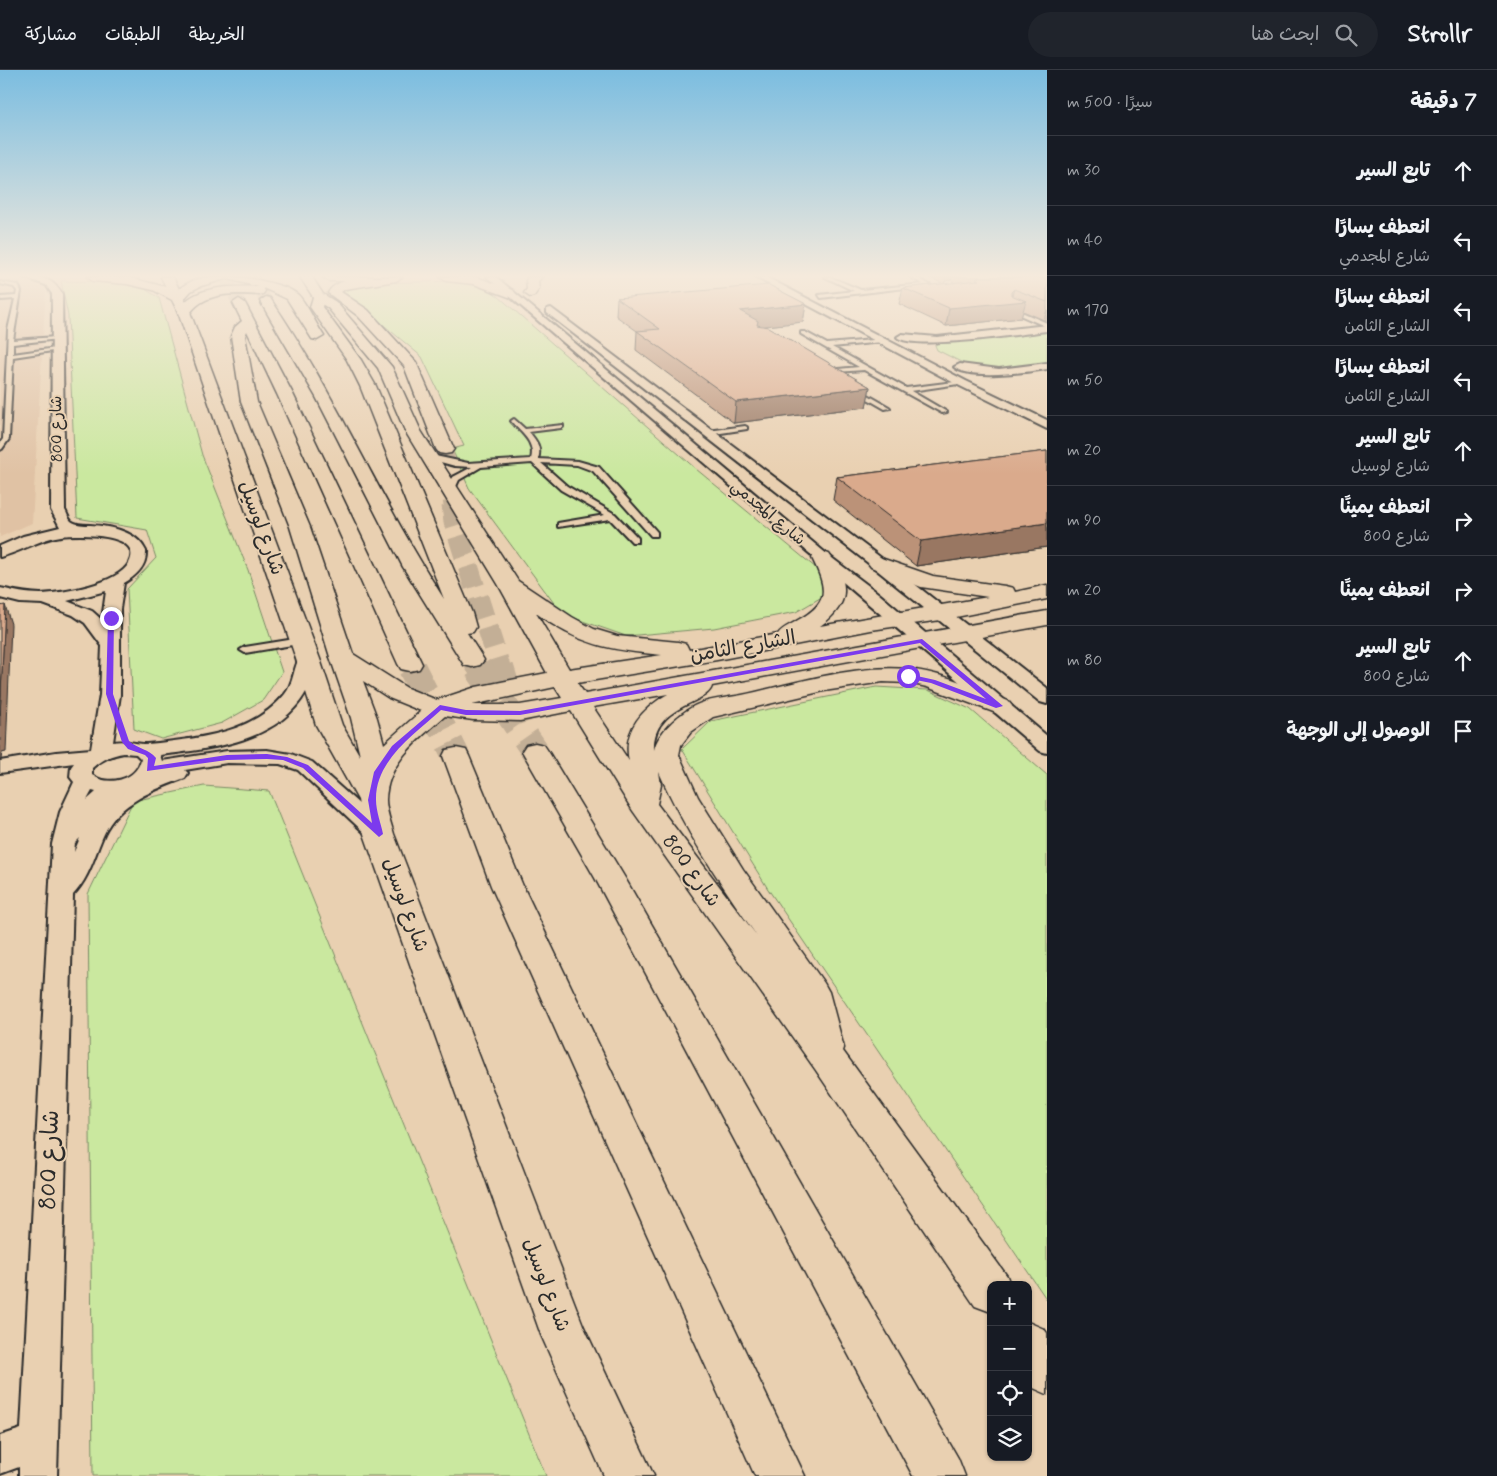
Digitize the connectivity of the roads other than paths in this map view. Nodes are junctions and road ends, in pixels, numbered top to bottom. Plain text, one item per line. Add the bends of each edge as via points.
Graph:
1 (10, 342) edge
2 (19, 343) edge
3 (195, 343) edge
4 (239, 343) edge
5 (259, 343) edge
6 (291, 343) edge
7 (324, 343) edge
8 (342, 343) edge
9 (364, 343) edge
10 (390, 343) edge
11 (575, 343) edge
12 (594, 343) edge
13 (821, 343) edge
14 (845, 343) edge
15 (896, 343) edge
16 (912, 343) edge
17 (931, 343) edge
18 (56, 345) junction
19 (827, 346) junction
20 (10, 356) junction
21 (354, 360) junction
22 (10, 366) junction
23 (1047, 366) edge
24 (0, 368) edge
25 (865, 368) junction
26 (999, 372) junction
27 (835, 374) edge
28 (962, 383) junction
29 (847, 385) edge
30 (905, 390) junction
31 (887, 408) dead end
32 (8, 412) junction
33 (944, 412) dead end
34 (0, 413) edge
35 (514, 421) dead end
36 (1047, 425) edge
37 (561, 426) dead end
38 (745, 428) dead end
39 (522, 431) junction
40 (708, 432) junction
41 (0, 448) edge
42 (437, 453) junction
43 (534, 461) junction
44 (482, 466) junction
45 (450, 491) junction
46 (58, 510) junction
47 (612, 516) junction
48 (561, 525) dead end
49 (80, 531) junction
50 (654, 534) dead end
51 (36, 537) junction
52 (635, 540) dead end
53 (4, 548) edge
54 (822, 558) junction
55 (878, 564) junction
56 (116, 581) junction
57 (509, 584) junction
58 (0, 594) edge
59 (1038, 594) edge
60 (42, 599) junction
61 (941, 613) junction
62 (1047, 618) edge
63 (898, 619) junction
64 (966, 633) junction
65 (778, 641) junction
66 (922, 641) junction
67 (110, 645) junction
68 (245, 650) dead end
69 (305, 650) junction
70 (342, 657) junction
71 (410, 664) tunnel mouth
72 (721, 664) junction
73 (561, 678) junction
74 (110, 694) junction
75 (1047, 698) edge
76 (578, 702) junction
77 (999, 706) junction
78 (440, 707) junction
79 (1047, 747) edge
80 (535, 751) tunnel mouth
81 (141, 756) junction
82 (456, 756) tunnel mouth
83 (227, 757) junction
84 (90, 764) junction
85 (0, 767) edge
86 (378, 772) junction
87 (0, 777) edge
88 (113, 788) junction
89 (643, 805) junction
90 (375, 817) junction
91 (63, 844) junction
92 (62, 892) junction
93 (828, 1059) junction
94 (987, 1285) edge
95 (1032, 1350) edge
96 (1047, 1371) edge
97 (0, 1455) edge
98 (39, 1459) edge
99 (628, 1476) edge
100 (780, 1476) edge
101 (940, 1476) edge

1 - 20 lane
2 - 18 lane
3 - 69 main road, شارع لوسيل
4 - 70 main road via 249,402 300,527
5 - 71 main road
6 - 21 main road via 324,397 413,567 469,656 461,613 368,386
7 - 21 main road via 336,356
8 - 21 main road
9 - 42 main road via 385,367 412,431
10 - 42 main road via 410,365
11 - 54 street, شارع المجدمي
12 - 40 street, شارع المجدمي
13 - 19 lane
14 - 19 lane
15 - 28 street
16 - 17 street via 926,350
18 - 20 lane
18 - 46 street, شارع 800
19 - 25 lane
20 - 22 lane
22 - 24 lane
22 - 32 lane
23 - 26 street
25 - 27 lane
25 - 30 lane
26 - 26 street via 956,365 992,384 992,376
28 - 30 lane
28 - 36 street
29 - 31 lane
30 - 33 lane
32 - 34 lane
32 - 41 lane via 6,440
35 - 39 lane
37 - 39 lane
38 - 40 lane
39 - 43 lane via 537,447
40 - 55 street, شارع المجدمي
42 - 44 lane via 452,464
42 - 45 main road
43 - 44 lane
43 - 47 lane via 564,488
43 - 50 lane via 578,463 596,470
44 - 45 lane via 456,479
45 - 57 main road
46 - 49 street via 64,523
46 - 51 street
47 - 48 lane
47 - 52 lane
49 - 51 street
49 - 56 street via 115,534 136,546 140,554 137,563
51 - 53 street
54 - 63 street, شارع المجدمي
54 - 65 main road via 834,587 832,603 810,623
55 - 59 main road via 930,582
55 - 61 street, شارع المجدمي
56 - 60 street via 86,592
56 - 67 street, شارع 800 via 111,602
57 - 72 main road via 596,638
57 - 73 main road
58 - 60 street
59 - 61 main road, الشارع الثامن
60 - 67 street via 91,616
61 - 63 main road, الشارع الثامن
61 - 64 street, شارع المجدمي
62 - 64 main road, الشارع الثامن
63 - 65 main road, الشارع الثامن
63 - 66 street, شارع المجدمي
64 - 66 main road, الشارع الثامن
64 - 75 street, شارع المجدمي
65 - 72 main road, الشارع الثامن
66 - 72 main road, الشارع الثامن
66 - 77 street, شارع المجدمي
67 - 74 street, شارع 800
68 - 69 lane
69 - 81 street via 295,694 280,712 263,724 227,738
69 - 90 main road, شارع لوسيل via 329,725
70 - 78 main road, الشارع الثامن via 400,694
70 - 86 main road via 364,718
72 - 73 main road, الشارع الثامن
72 - 76 main road, الشارع الثامن
72 - 89 main road via 646,724 640,749 646,782
73 - 76 main road, شارع 800
73 - 78 main road, الشارع الثامن via 476,694
74 - 81 street, شارع 800 via 126,742
74 - 84 street, شارع 800
76 - 78 main road, الشارع الثامن via 520,713 466,713
76 - 89 main road, شارع 800
77 - 79 street, شارع المجدمي
77 - 93 main road via 933,681 883,675 824,684 704,711 682,726 668,745 666,755 684,797 732,876 812,992
78 - 86 main road, الشارع الثامن via 395,747
80 - 101 main road via 610,878
81 - 83 street
81 - 84 street via 111,749
81 - 88 street via 138,780
82 - 100 main road via 507,886
83 - 90 street via 267,756 305,766
83 - 92 street via 166,777 120,803 92,834 82,868
84 - 85 street via 56,758
84 - 87 street
84 - 88 street via 96,787
84 - 91 street, شارع 800 via 71,812
86 - 90 main road, الشارع الثامن
88 - 91 street via 86,814
89 - 93 main road, شارع 800
90 - 99 main road, شارع لوسيل via 564,1335
91 - 92 street, شارع 800
92 - 98 street, شارع 800
93 - 94 main road, شارع 800
95 - 96 main road
97 - 98 street

